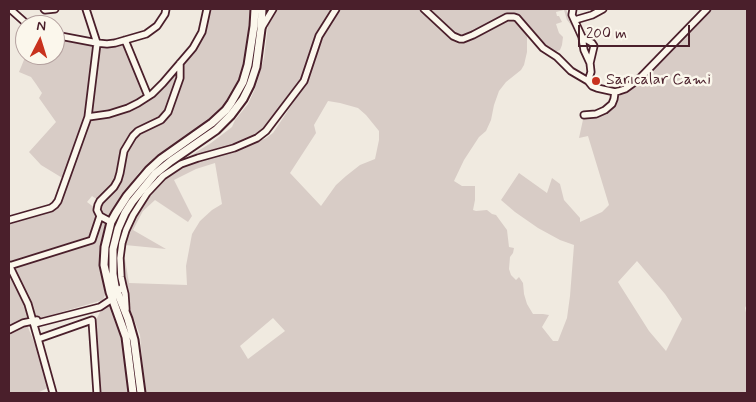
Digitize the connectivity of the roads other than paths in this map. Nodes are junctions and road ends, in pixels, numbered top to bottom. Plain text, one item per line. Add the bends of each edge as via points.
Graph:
1 (44, 9) edge
2 (56, 9) edge
3 (82, 9) edge
4 (86, 9) edge
5 (166, 9) edge
6 (207, 9) edge
7 (255, 9) edge
8 (262, 9) edge
9 (273, 9) edge
10 (336, 9) edge
11 (424, 9) edge
12 (602, 9) edge
13 (707, 9) edge
14 (572, 13) edge
15 (261, 29) junction
16 (65, 37) edge
17 (582, 37) junction
18 (126, 40) junction
19 (97, 43) junction
20 (590, 63) junction
21 (180, 64) junction
22 (588, 81) junction
23 (615, 92) junction
24 (148, 96) junction
25 (584, 115) dead end
26 (88, 117) junction
27 (100, 216) junction
28 (9, 220) edge
29 (111, 222) junction
30 (9, 266) edge
31 (115, 291) junction
32 (100, 307) junction
33 (92, 320) junction
34 (34, 322) junction
35 (9, 330) edge
36 (38, 339) junction
37 (53, 393) edge
38 (97, 393) edge
39 (132, 393) edge
40 (141, 393) edge

1 - 2 street
3 - 4 street
4 - 19 street
5 - 18 street via 151,31
6 - 21 street via 199,39
7 - 29 main road via 248,65 231,103 212,123 148,170
8 - 15 main road
9 - 15 street
10 - 31 street via 319,36 304,81 266,132 234,148 181,164 163,176 147,193 126,230 120,250 121,277
11 - 22 street via 460,39 507,18 517,18 543,48
12 - 14 street via 592,14
13 - 23 street via 640,78
14 - 17 street
15 - 31 main road via 256,67 240,104 216,130 159,170 125,213 113,249
16 - 19 street
17 - 20 street
17 - 20 street via 594,46
18 - 19 street
18 - 24 street
19 - 26 street
20 - 22 street
21 - 24 street
21 - 27 street via 180,78 168,112 161,120 133,136 124,150 118,180 98,205
22 - 23 street via 594,88
23 - 25 street via 612,104 605,110
24 - 26 street via 128,108
26 - 28 street via 55,205
27 - 29 street
27 - 30 street via 92,240
29 - 31 main road via 104,256 106,273
30 - 34 street
31 - 32 street
31 - 34 street via 103,303
31 - 39 main road via 126,337
31 - 40 main road via 136,346
32 - 33 street
32 - 34 street
33 - 36 street
33 - 38 street
34 - 35 street via 22,323
34 - 36 street
36 - 37 street

